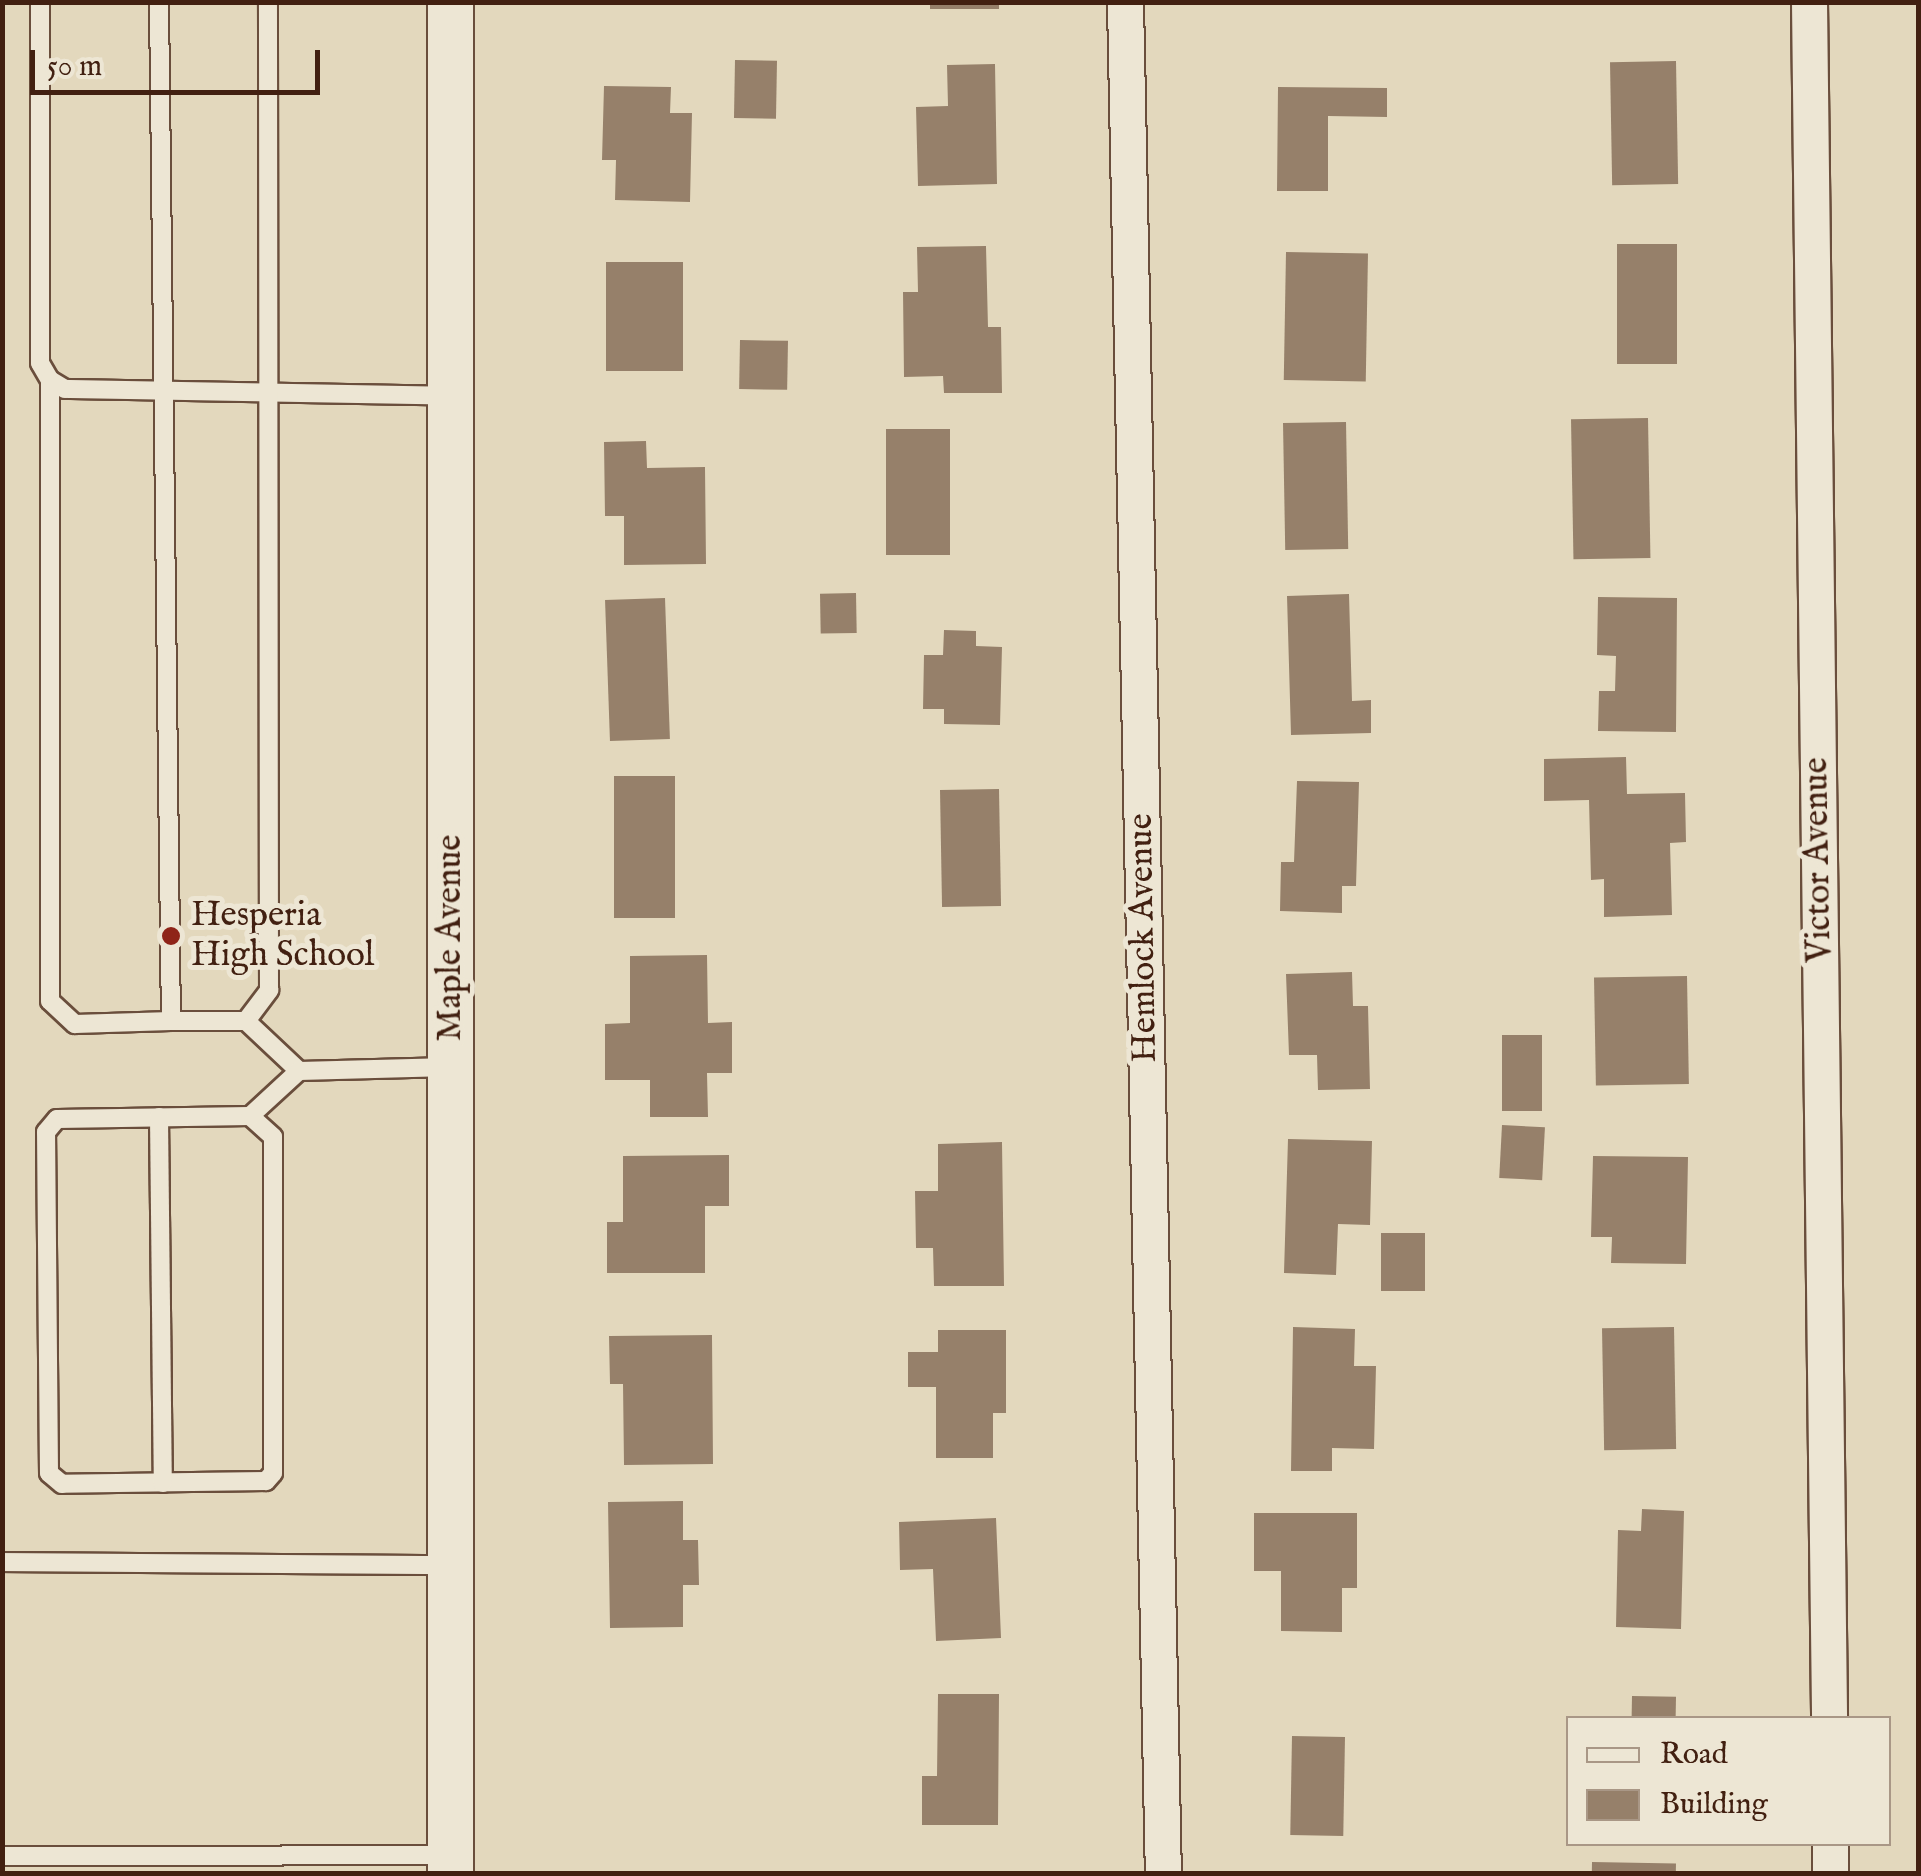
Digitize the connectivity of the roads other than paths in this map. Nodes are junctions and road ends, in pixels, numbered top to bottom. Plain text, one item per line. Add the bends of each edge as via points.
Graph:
1 (40, 2) edge
2 (159, 2) edge
3 (268, 2) edge
4 (450, 2) edge
5 (1125, 2) edge
6 (1809, 2) edge
7 (50, 380) junction
8 (161, 389) junction
9 (269, 390) junction
10 (450, 396) junction
11 (171, 1021) junction
12 (246, 1021) junction
13 (451, 1067) junction
14 (299, 1072) junction
15 (158, 1116) junction
16 (250, 1116) junction
17 (163, 1483) junction
18 (2, 1562) edge
19 (450, 1565) junction
20 (1828, 1716) edge
21 (1830, 1846) edge
22 (2, 1856) edge
23 (450, 1864) edge
24 (281, 1865) edge
25 (1163, 1874) edge
26 (1830, 1874) edge

1 - 7 lane via 40,363
2 - 8 lane
3 - 9 lane
4 - 10 street, Maple Avenue
5 - 25 street, Hemlock Avenue
6 - 20 street, Victor Avenue
7 - 8 lane via 65,389
7 - 11 lane via 50,1001 75,1024
8 - 9 lane
8 - 11 lane
9 - 10 lane
9 - 12 lane via 269,990
10 - 13 street, Maple Avenue
11 - 12 lane
12 - 14 lane
13 - 14 lane
13 - 19 street, Maple Avenue
14 - 16 lane
15 - 16 lane
15 - 17 lane
15 - 17 lane via 57,1119 46,1132 48,1473 62,1484
16 - 17 lane via 273,1137 278,1454 266,1481
18 - 19 lane
19 - 23 street, Maple Avenue
21 - 26 street
22 - 24 lane
23 - 24 lane

